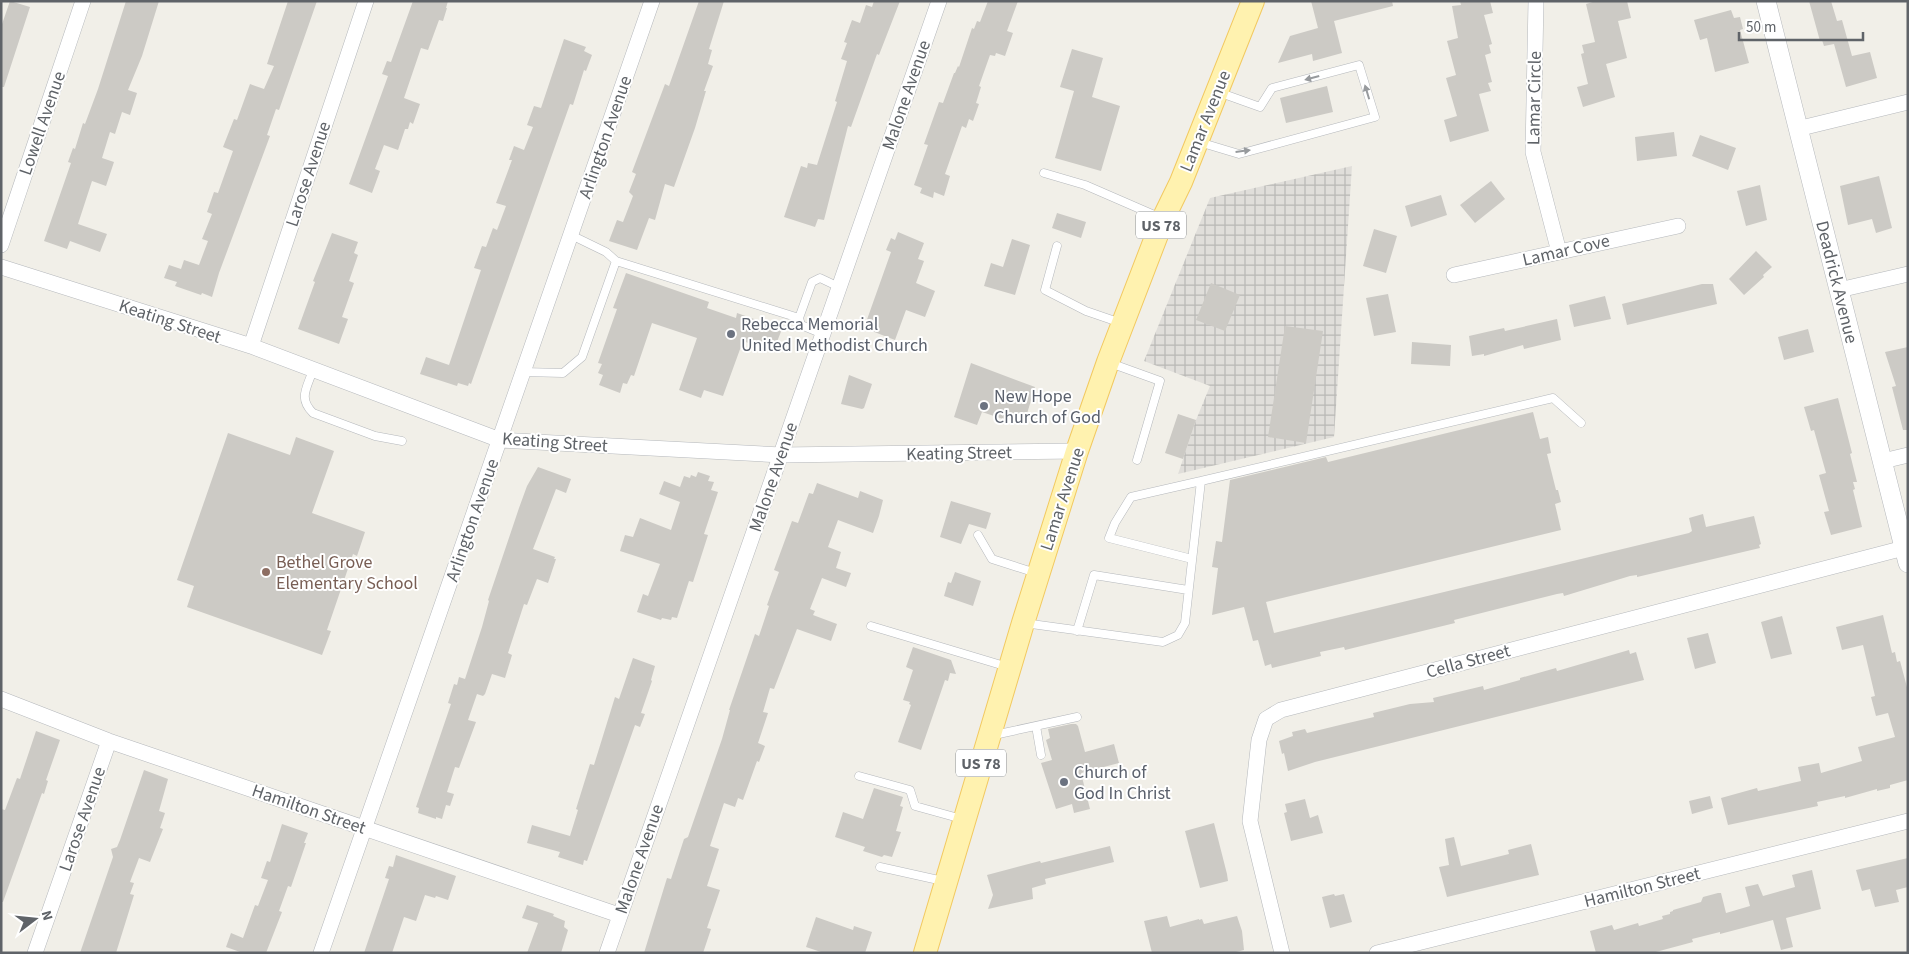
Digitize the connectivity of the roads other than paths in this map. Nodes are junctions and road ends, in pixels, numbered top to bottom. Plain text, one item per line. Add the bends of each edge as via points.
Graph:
1 (83, 1) edge
2 (366, 1) edge
3 (652, 1) edge
4 (938, 1) edge
5 (1253, 1) edge
6 (1536, 1) edge
7 (1766, 1) edge
8 (1217, 91) junction
9 (1908, 102) edge
10 (1797, 129) junction
11 (1197, 141) junction
12 (1044, 173) dead end
13 (1163, 219) junction
14 (1678, 226) dead end
15 (571, 236) junction
16 (1, 245) edge
17 (1057, 246) dead end
18 (1559, 252) junction
19 (616, 261) junction
20 (1, 267) edge
21 (1908, 274) edge
22 (1454, 275) dead end
23 (839, 287) junction
24 (1839, 290) junction
25 (799, 318) junction
26 (1123, 324) junction
27 (823, 334) junction
28 (250, 346) junction
29 (1108, 362) junction
30 (312, 370) junction
31 (523, 372) junction
32 (1581, 422) dead end
33 (500, 440) junction
34 (402, 441) dead end
35 (1077, 451) junction
36 (781, 455) junction
37 (1908, 455) edge
38 (1137, 460) dead end
39 (1883, 461) junction
40 (1201, 481) junction
41 (978, 535) dead end
42 (1906, 555) edge
43 (1192, 559) junction
44 (1038, 573) junction
45 (1188, 590) junction
46 (1022, 623) junction
47 (871, 626) dead end
48 (1077, 631) junction
49 (1010, 667) junction
50 (1, 698) edge
51 (1077, 717) dead end
52 (1036, 726) junction
53 (990, 736) junction
54 (109, 741) junction
55 (1041, 755) dead end
56 (859, 776) dead end
57 (964, 820) junction
58 (1908, 821) edge
59 (364, 828) junction
60 (880, 867) dead end
61 (945, 881) junction
62 (619, 915) junction
63 (35, 953) edge
64 (321, 953) edge
65 (607, 953) edge
66 (925, 953) edge
67 (1282, 953) edge
68 (1377, 953) edge

1 - 16 street, Lowell Avenue
2 - 28 street, Larose Avenue
3 - 15 street, Arlington Avenue
4 - 23 street, Malone Avenue
5 - 8 main road, Lamar Avenue / US 78
6 - 18 street, Lamar Circle via 1533,152
7 - 10 street, Deadrick Avenue
8 - 11 main road, Lamar Avenue / US 78
11 -> 8 lane via 1239,154 1375,117 1359,65 1272,88 1260,107
9 - 10 street
10 - 24 street, Deadrick Avenue
11 - 13 main road, Lamar Avenue / US 78
12 - 13 lane via 1086,185
13 - 26 main road, Lamar Avenue / US 78
14 - 18 street, Lamar Cove
15 - 19 lane via 606,252
15 - 31 street, Arlington Avenue
17 - 26 lane via 1045,290 1086,311
18 - 22 street, Lamar Cove
19 - 25 lane
19 - 31 lane via 582,357 563,373
20 - 28 street, Keating Street
21 - 24 street
23 - 25 lane via 820,278 812,282
23 - 27 street, Malone Avenue
24 - 39 street, Deadrick Avenue
25 - 27 lane via 801,325
26 - 29 main road, Lamar Avenue / US 78
27 - 36 street, Malone Avenue
28 - 30 street, Keating Street
29 - 35 main road, Lamar Avenue / US 78
29 - 38 lane via 1160,382
30 - 33 street, Keating Street
30 - 34 lane via 304,399 305,405 313,412 375,436
31 - 33 street, Arlington Avenue
32 - 40 lane via 1553,398
33 - 36 street, Keating Street
33 - 59 street, Arlington Avenue
35 - 36 street, Keating Street
35 - 44 main road, Lamar Avenue / US 78
36 - 62 street, Malone Avenue
37 - 39 street
39 - 42 street, Deadrick Avenue
40 - 43 lane
40 - 43 lane via 1131,497 1109,538
41 - 44 lane via 992,559
42 - 67 street, Cella Street via 1281,710 1266,719 1259,740 1250,821
43 - 45 lane
44 - 46 main road, Lamar Avenue / US 78
45 - 48 lane via 1185,623 1178,635 1164,642
45 - 48 lane via 1094,575
46 - 48 lane
46 - 49 main road, Lamar Avenue / US 78
47 - 49 lane
49 - 53 main road, Lamar Avenue / US 78
50 - 54 street, Hamilton Street
51 - 52 lane
52 - 53 lane
52 - 55 lane
53 - 57 main road, Lamar Avenue / US 78
54 - 59 street, Hamilton Street
54 - 63 street, Larose Avenue
56 - 57 lane via 910,790 915,806
57 - 61 main road, Lamar Avenue / US 78
58 - 68 street, Hamilton Street
59 - 62 street, Hamilton Street
59 - 64 street, Arlington Avenue
60 - 61 lane
61 - 66 main road, Lamar Avenue / US 78
62 - 65 street, Malone Avenue

